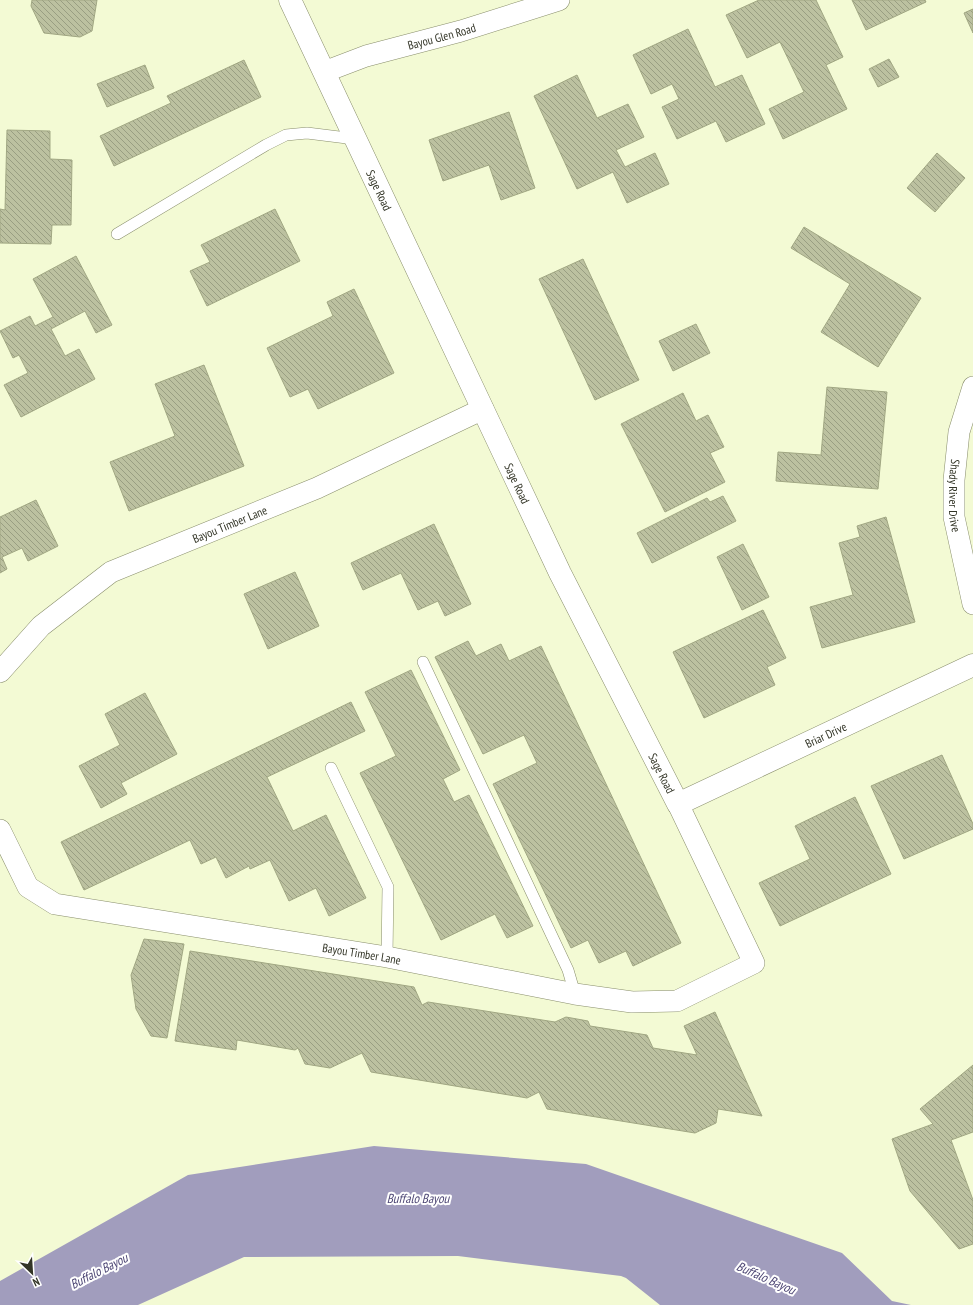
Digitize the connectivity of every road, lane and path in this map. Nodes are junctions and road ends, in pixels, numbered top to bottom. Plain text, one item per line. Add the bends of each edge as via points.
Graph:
1 (290, 0) edge
2 (559, 0) edge
3 (324, 72) junction
4 (355, 139) junction
5 (117, 234) dead end
6 (973, 386) edge
7 (483, 409) junction
8 (973, 604) edge
9 (423, 662) dead end
10 (973, 665) edge
11 (0, 672) edge
12 (331, 768) dead end
13 (678, 804) junction
14 (0, 830) edge
15 (387, 957) junction
16 (754, 963) joint
17 (575, 994) junction

1 - 3 street, Sage Road
2 - 3 street, Bayou Glen Road via 461,31 366,56
3 - 4 street, Sage Road
4 - 5 lane via 307,133 286,135
4 - 7 street, Sage Road
6 - 8 street, Shady River Drive via 959,432 954,517
7 - 11 street, Bayou Timber Lane via 317,488 111,572 40,626
7 - 13 street, Sage Road via 560,573
9 - 17 lane via 568,970
10 - 13 street, Briar Drive
12 - 15 lane via 388,887
13 - 16 street, Sage Road
14 - 15 street, Bayou Timber Lane via 28,887 55,904
15 - 17 street, Bayou Timber Lane
16 - 17 street, Bayou Timber Lane via 677,1000 632,1002

